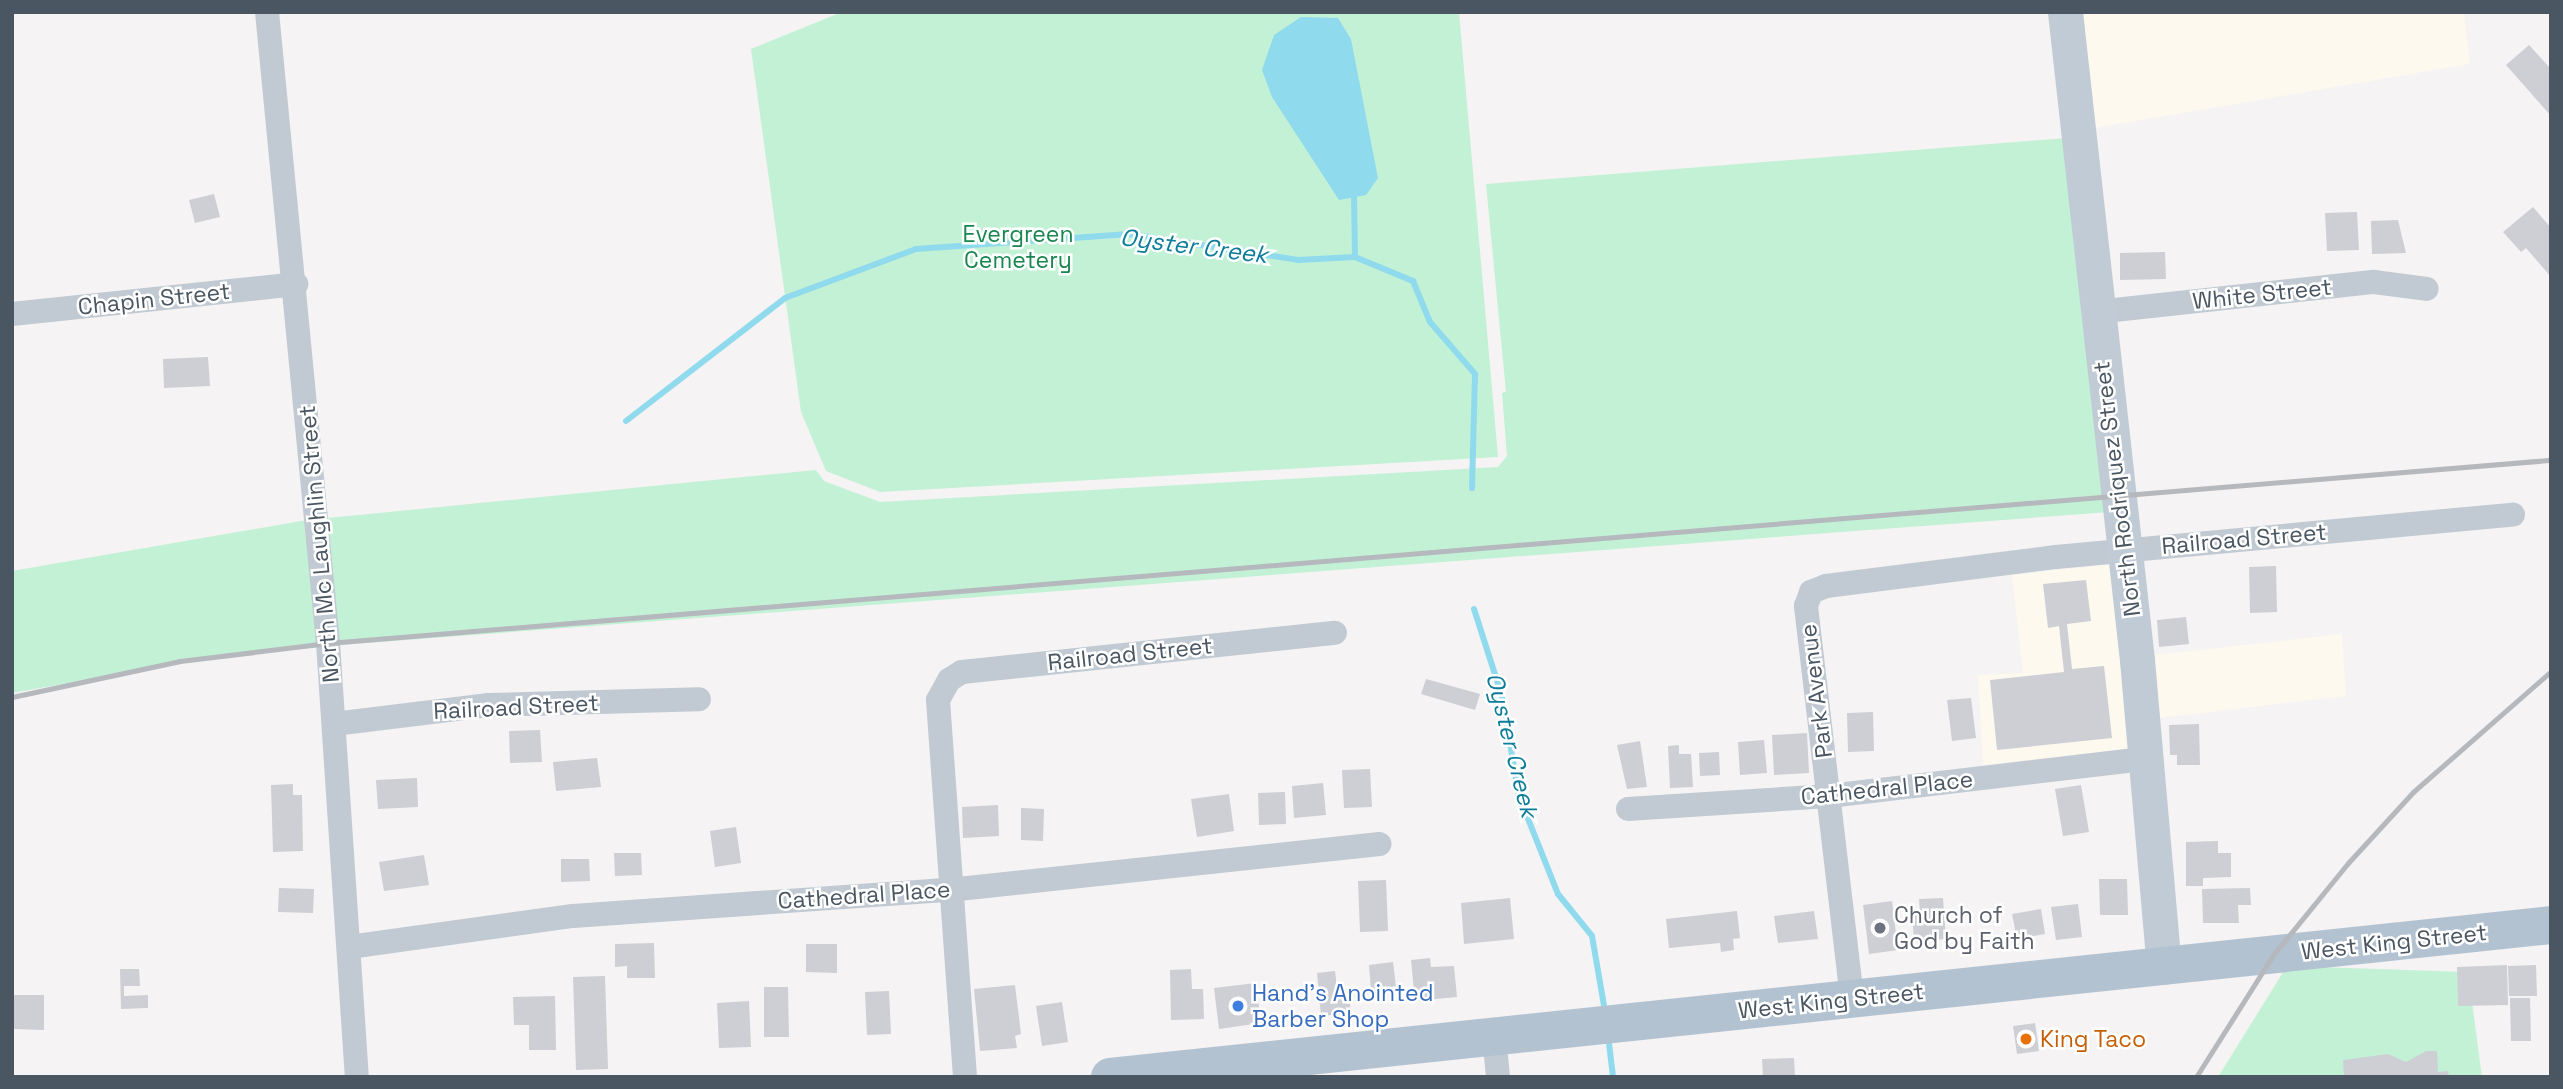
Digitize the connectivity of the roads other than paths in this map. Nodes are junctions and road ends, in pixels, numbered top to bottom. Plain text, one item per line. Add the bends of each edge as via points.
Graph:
1 (267, 12) edge
2 (2065, 12) edge
3 (296, 284) junction
4 (2427, 289) dead end
5 (2096, 312) junction
6 (12, 314) edge
7 (2513, 515) dead end
8 (2123, 551) junction
9 (1811, 592) joint
10 (1335, 632) dead end
11 (699, 699) dead end
12 (334, 724) junction
13 (2146, 759) junction
14 (1829, 796) junction
15 (1628, 809) dead end
16 (1380, 844) dead end
17 (949, 890) junction
18 (2551, 925) edge
19 (349, 947) junction
20 (2164, 967) junction
21 (1852, 999) junction
22 (1494, 1036) junction
23 (1360, 1064) edge
24 (357, 1077) edge
25 (965, 1077) edge
26 (1110, 1077) edge
27 (1498, 1077) edge

1 - 3 street, North Mc Laughlin Street
2 - 5 street, North Rodriquez Street
3 - 6 street, Chapin Street
3 - 12 street, North Mc Laughlin Street
4 - 5 street, White Street via 2374,282
5 - 8 street, North Rodriquez Street
7 - 8 street, Railroad Street
8 - 9 street, Railroad Street via 1826,586
8 - 13 street, North Rodriquez Street
9 - 14 street, Park Avenue via 1806,606
10 - 17 street, Railroad Street via 962,672 949,680 939,700
11 - 12 street, Railroad Street via 489,705
12 - 19 street, North Mc Laughlin Street
13 - 14 street, Cathedral Place
13 - 20 street, North Rodriquez Street
14 - 15 street, Cathedral Place
14 - 21 street, Park Avenue
16 - 17 street, Cathedral Place
17 - 19 street, Cathedral Place via 573,916
17 - 25 street
18 - 20 main road, West King Street
19 - 24 street, North Mc Laughlin Street
20 - 21 main road, West King Street
21 - 22 main road, West King Street
22 - 23 main road, West King Street
22 - 27 street
23 - 26 main road, West King Street

